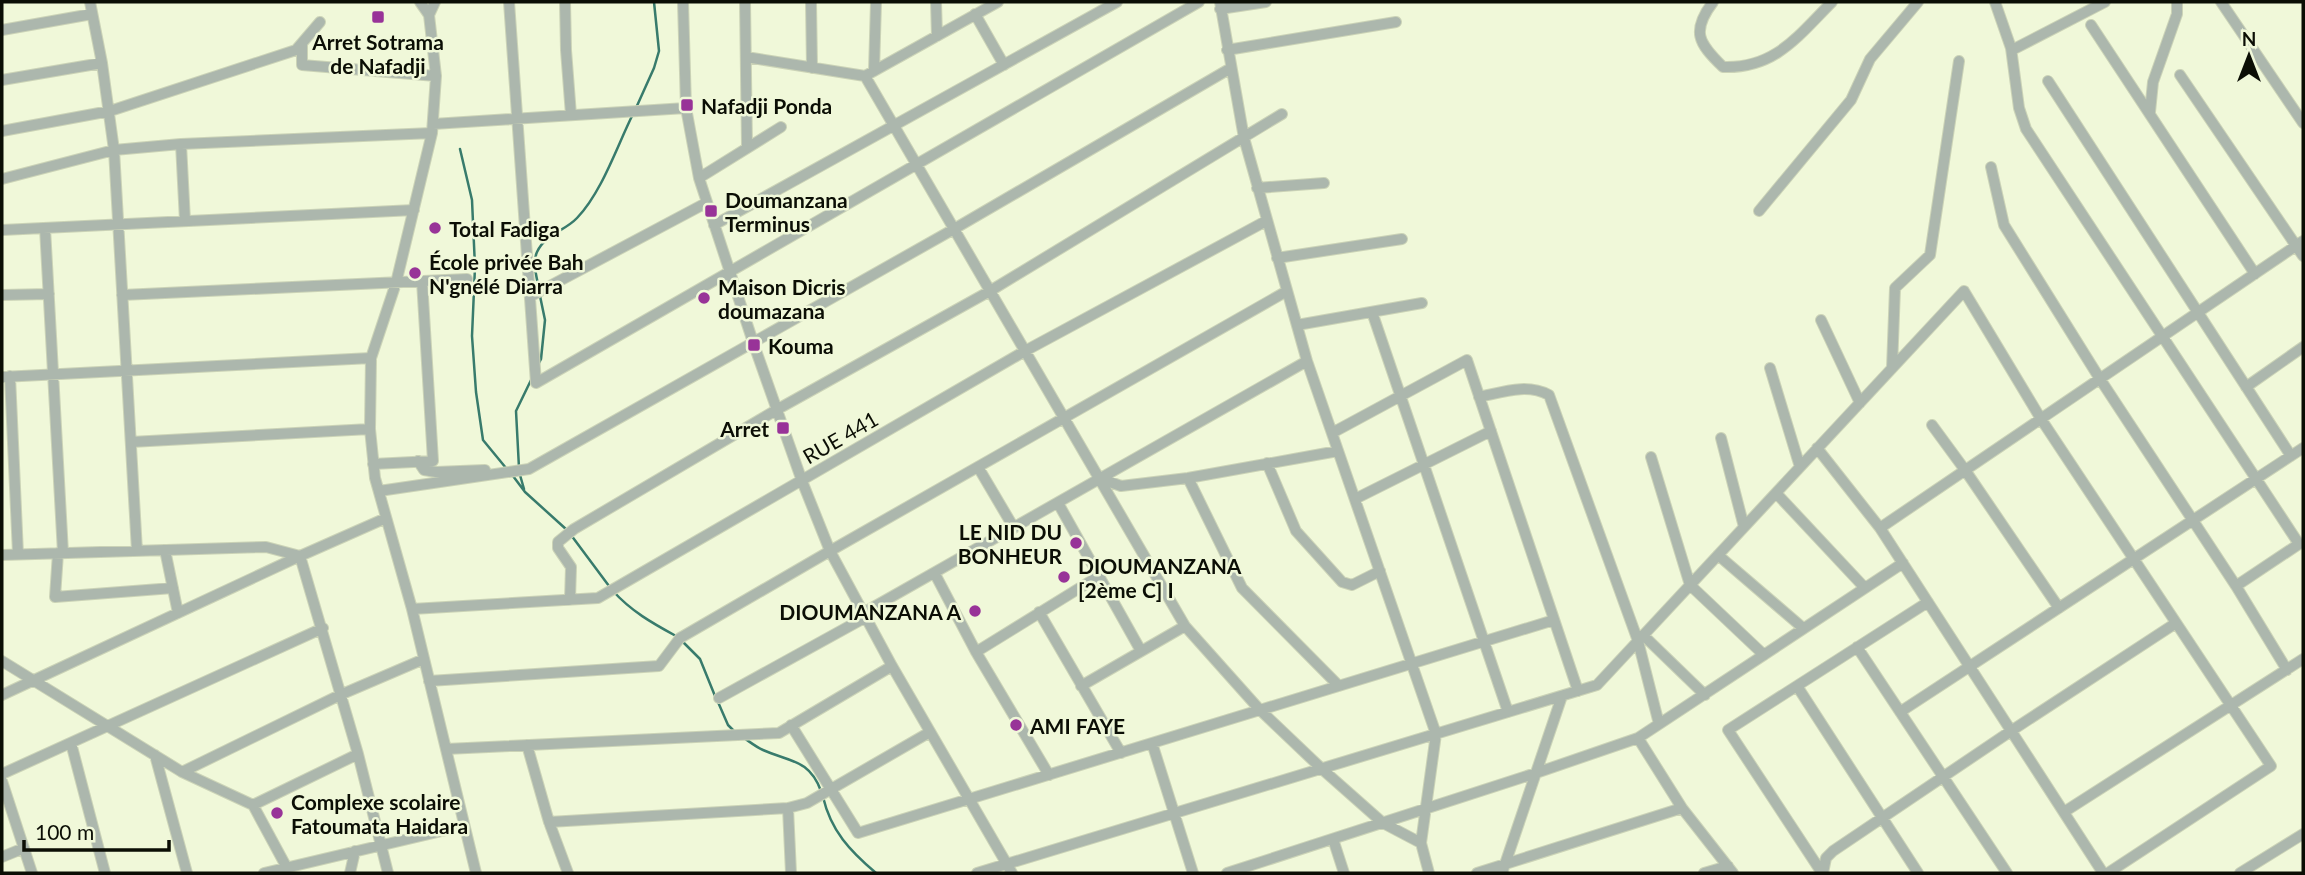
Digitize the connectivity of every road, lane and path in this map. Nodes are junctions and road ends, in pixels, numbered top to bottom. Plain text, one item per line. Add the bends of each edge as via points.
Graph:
1 (90, 2) edge
2 (420, 2) edge
3 (435, 2) edge
4 (509, 2) edge
5 (565, 2) edge
6 (683, 2) edge
7 (746, 2) edge
8 (811, 2) edge
9 (876, 2) edge
10 (936, 2) edge
11 (998, 2) edge
12 (1117, 2) edge
13 (1199, 2) edge
14 (1266, 2) edge
15 (1713, 2) edge
16 (1832, 2) edge
17 (1918, 2) edge
18 (1996, 2) edge
19 (2105, 2) edge
20 (2177, 2) edge
21 (2221, 2) edge
22 (1220, 5) edge
23 (92, 14) junction
24 (429, 15) junction
25 (975, 15) junction
26 (320, 22) dead end
27 (1396, 22) dead end
28 (2091, 25) dead end
29 (2, 30) edge
30 (937, 36) junction
31 (302, 45) junction
32 (1227, 50) junction
33 (2012, 50) junction
34 (746, 57) junction
35 (1959, 61) dead end
36 (102, 62) junction
37 (1004, 65) junction
38 (812, 68) junction
39 (1231, 68) junction
40 (869, 74) junction
41 (2180, 75) dead end
42 (436, 76) junction
43 (2, 80) edge
44 (2048, 81) dead end
45 (686, 108) junction
46 (110, 111) junction
47 (2150, 113) junction
48 (1282, 114) dead end
49 (571, 115) junction
50 (517, 118) junction
51 (2303, 123) edge
52 (894, 126) junction
53 (780, 127) dead end
54 (432, 128) junction
55 (2, 131) edge
56 (1244, 138) junction
57 (181, 144) junction
58 (747, 148) junction
59 (114, 150) junction
60 (916, 164) junction
61 (1991, 167) dead end
62 (699, 178) junction
63 (2, 179) edge
64 (1324, 183) dead end
65 (1257, 188) junction
66 (706, 203) junction
67 (414, 210) junction
68 (1759, 211) dead end
69 (185, 221) junction
70 (1266, 221) junction
71 (118, 225) junction
72 (714, 225) junction
73 (45, 228) junction
74 (954, 229) junction
75 (2, 230) edge
76 (1402, 239) dead end
77 (2300, 244) edge
78 (2303, 256) edge
79 (1277, 258) junction
80 (730, 272) junction
81 (2255, 274) junction
82 (467, 279) dead end
83 (422, 281) junction
84 (396, 283) junction
85 (990, 291) junction
86 (1287, 291) junction
87 (48, 293) junction
88 (2, 295) edge
89 (122, 295) junction
90 (531, 296) junction
91 (1422, 303) dead end
92 (1372, 312) junction
93 (2197, 313) junction
94 (1821, 320) dead end
95 (1297, 325) junction
96 (2161, 338) junction
97 (753, 342) junction
98 (2303, 347) edge
99 (1025, 351) junction
100 (371, 358) junction
101 (1307, 361) junction
102 (1770, 368) dead end
103 (1892, 368) junction
104 (127, 370) junction
105 (53, 374) junction
106 (6, 377) edge
107 (2100, 379) junction
108 (2246, 387) junction
109 (1401, 396) junction
110 (1479, 397) junction
111 (1860, 402) junction
112 (778, 409) junction
113 (1064, 418) junction
114 (2041, 419) junction
115 (1931, 425) dead end
116 (370, 429) junction
117 (1491, 431) junction
118 (1332, 433) junction
119 (1721, 438) dead end
120 (131, 442) junction
121 (1817, 448) junction
122 (2303, 448) edge
123 (1338, 451) junction
124 (2291, 456) junction
125 (1651, 457) dead end
126 (418, 461) junction
127 (1267, 463) junction
128 (373, 464) junction
129 (1424, 464) junction
130 (978, 467) junction
131 (1800, 467) junction
132 (485, 470) dead end
133 (1965, 470) junction
134 (1099, 478) junction
135 (1188, 478) junction
136 (2255, 479) junction
137 (802, 481) junction
138 (379, 491) junction
139 (1776, 493) junction
140 (1355, 499) junction
141 (1058, 503) junction
142 (386, 518) junction
143 (2193, 520) junction
144 (1744, 527) junction
145 (1014, 528) junction
146 (1880, 528) junction
147 (2301, 543) edge
148 (165, 550) junction
149 (137, 551) junction
150 (830, 551) junction
151 (61, 553) junction
152 (18, 554) junction
153 (2, 555) edge
154 (1718, 555) junction
155 (300, 556) junction
156 (2134, 559) junction
157 (1903, 563) junction
158 (1380, 571) junction
159 (935, 574) junction
160 (1099, 576) junction
161 (1690, 585) junction
162 (2236, 586) junction
163 (1864, 587) junction
164 (173, 588) junction
165 (570, 600) junction
166 (1928, 602) junction
167 (2059, 608) junction
168 (412, 609) junction
169 (1039, 612) junction
170 (178, 613) junction
171 (865, 615) junction
172 (1554, 620) junction
173 (2176, 623) junction
174 (1185, 626) junction
175 (323, 628) junction
176 (1804, 628) junction
177 (1640, 638) junction
178 (1484, 641) junction
179 (1857, 647) junction
180 (1141, 651) junction
181 (976, 652) junction
182 (1764, 655) junction
183 (424, 659) junction
184 (2303, 659) edge
185 (2, 661) edge
186 (1412, 664) junction
187 (892, 666) junction
188 (1970, 666) junction
189 (2287, 670) junction
190 (33, 680) junction
191 (429, 681) junction
192 (1081, 686) junction
193 (1339, 686) junction
194 (1797, 686) junction
195 (1578, 691) junction
196 (2, 695) edge
197 (340, 695) junction
198 (1705, 695) junction
199 (1562, 696) junction
200 (719, 698) dead end
201 (2230, 706) junction
202 (1260, 710) junction
203 (1508, 712) junction
204 (1900, 712) junction
205 (1659, 724) junction
206 (107, 725) junction
207 (791, 725) junction
208 (2011, 731) junction
209 (930, 732) junction
210 (1436, 734) junction
211 (1638, 738) junction
212 (71, 743) junction
213 (1152, 743) junction
214 (527, 745) junction
215 (446, 749) junction
216 (1121, 753) junction
217 (358, 754) junction
218 (155, 755) junction
219 (1322, 769) junction
220 (182, 772) junction
221 (2, 774) edge
222 (1536, 774) junction
223 (1049, 775) junction
224 (1943, 776) junction
225 (2, 781) edge
226 (830, 790) junction
227 (970, 799) junction
228 (253, 805) junction
229 (788, 808) junction
230 (1682, 808) junction
231 (1426, 809) junction
232 (2064, 812) junction
233 (1174, 814) junction
234 (1882, 817) junction
235 (549, 822) junction
236 (1383, 823) junction
237 (463, 826) junction
238 (2303, 834) edge
239 (1333, 839) junction
240 (1421, 843) junction
241 (381, 844) junction
242 (24, 848) junction
243 (355, 851) junction
244 (2, 858) edge
245 (286, 868) junction
246 (1009, 869) edge
247 (1504, 869) edge
248 (1731, 869) edge
249 (32, 873) edge
250 (105, 873) edge
251 (187, 873) edge
252 (267, 873) edge
253 (350, 873) edge
254 (388, 873) edge
255 (477, 873) edge
256 (568, 873) edge
257 (791, 873) edge
258 (977, 873) edge
259 (1193, 873) edge
260 (1227, 873) edge
261 (1344, 873) edge
262 (1429, 873) edge
263 (1477, 873) edge
264 (1704, 873) edge
265 (1719, 873) edge
266 (1823, 873) edge
267 (1918, 873) edge
268 (2007, 873) edge
269 (2106, 873) edge
270 (2240, 873) edge

1 - 23 street
2 - 24 street
3 - 24 street
4 - 50 street
5 - 49 street
6 - 45 street
7 - 34 street
8 - 38 street
9 - 40 street
10 - 30 street
11 - 25 street
12 - 37 street
13 - 60 street
14 - 22 street
15 - 16 street via 1703,16 1699,34 1706,51 1723,67 1741,68 1769,60
17 - 68 street via 1870,59 1851,100
18 - 33 street
19 - 33 street
20 - 47 street via 2153,82
21 - 51 street
22 - 32 street
23 - 29 street
23 - 36 street
24 - 42 street
25 - 30 street
25 - 37 street
26 - 31 street
27 - 32 street
28 - 47 street
30 - 40 street
31 - 42 street via 302,65
31 - 46 street
32 - 39 street
33 - 96 street via 2026,130
34 - 38 street
34 - 58 street
35 - 103 street via 1930,255 1895,288
36 - 43 street
36 - 46 street
37 - 52 street
38 - 40 street
39 - 56 street
39 - 74 street
40 - 52 street
41 - 77 street
42 - 54 street
44 - 93 street
45 - 49 street
45 - 62 street
46 - 55 street
46 - 59 street
47 - 81 street
48 - 56 street
49 - 50 street
50 - 54 street
50 - 90 street
52 - 60 street
52 - 72 street
53 - 58 street
54 - 57 street
54 - 67 street
56 - 65 street
56 - 85 street
57 - 59 street
57 - 69 street
58 - 62 street
59 - 63 street
59 - 71 street
60 - 74 street
60 - 80 street
61 - 107 street via 2004,225
62 - 66 street
64 - 65 street
65 - 70 street
66 - 72 street
66 - 90 street
67 - 69 street
67 - 84 street
69 - 71 street
70 - 79 street
70 - 99 street, RUE 441
71 - 73 street
71 - 89 street
72 - 80 street
73 - 75 street
73 - 87 street
74 - 85 street
74 - 97 street
76 - 79 street
77 - 78 street
77 - 81 street
79 - 86 street
80 - 90 street via 537,383
80 - 97 street
81 - 93 street
82 - 83 street
83 - 84 street
83 - 126 street via 433,461
84 - 89 street
84 - 100 street
85 - 99 street
85 - 112 street
86 - 95 street
86 - 113 street
87 - 88 street
87 - 105 street
89 - 104 street
91 - 92 street
92 - 95 street
92 - 109 street
93 - 96 street
93 - 108 street
94 - 111 street
95 - 101 street
96 - 107 street
96 - 136 street
97 - 112 street
97 - 138 street via 529,470
98 - 108 street
99 - 113 street
99 - 137 street, RUE 441
100 - 104 street
100 - 116 street
101 - 118 street
101 - 134 street
102 - 131 street
103 - 111 street
103 - 114 street via 1964,291
104 - 105 street
104 - 120 street
105 - 106 street
105 - 151 street
106 - 152 street
107 - 114 street
107 - 143 street
108 - 124 street
109 - 110 street via 1467,360
109 - 118 street
109 - 129 street
110 - 117 street
110 - 177 street via 1525,388 1549,394
111 - 121 street
112 - 137 street
112 - 165 street via 558,542 570,567
113 - 130 street
113 - 134 street
114 - 133 street
114 - 156 street
115 - 133 street
116 - 120 street
116 - 128 street
117 - 129 street
117 - 172 street
118 - 123 street
119 - 144 street
120 - 149 street
121 - 131 street
121 - 146 street
122 - 124 street
123 - 127 street
123 - 140 street
124 - 136 street
125 - 161 street
126 - 128 street
126 - 132 street via 424,470 436,472
127 - 135 street
127 - 158 street via 1296,531 1342,582 1352,585
128 - 138 street
129 - 140 street
129 - 178 street
130 - 145 street
130 - 150 street
131 - 139 street
133 - 146 street
133 - 167 street
134 - 135 street via 1122,485
134 - 141 street
134 - 174 street
135 - 193 street via 1242,588
136 - 143 street
136 - 147 street
137 - 150 street
137 - 165 street, RUE 441 via 598,598
138 - 142 street
139 - 144 street
139 - 163 street
140 - 158 street
141 - 145 street
141 - 160 street
142 - 155 street
142 - 168 street
143 - 156 street
143 - 162 street
144 - 154 street
145 - 159 street
146 - 157 street
147 - 162 street
148 - 149 street
148 - 155 street via 265,547
148 - 164 street
149 - 151 street
150 - 171 street
150 - 191 street via 680,638 659,666
151 - 152 street
151 - 164 street via 55,597
152 - 153 street
154 - 161 street
154 - 176 street
155 - 170 street
155 - 175 street
156 - 167 street
156 - 173 street
157 - 163 street
157 - 166 street
158 - 186 street
159 - 171 street
159 - 181 street
160 - 169 street
160 - 180 street
161 - 177 street
161 - 182 street
162 - 189 street
163 - 176 street
164 - 170 street
165 - 168 street, RUE 441
166 - 179 street
166 - 188 street
167 - 188 street
168 - 183 street
169 - 181 street
169 - 192 street
170 - 190 street
171 - 187 street
171 - 200 street
172 - 178 street
172 - 195 street
173 - 201 street
173 - 208 street
174 - 180 street
174 - 202 street
175 - 197 street
175 - 206 street
176 - 182 street
177 - 195 street via 1597,685
177 - 198 street
177 - 205 street
178 - 186 street
178 - 203 street
179 - 194 street
179 - 204 street
180 - 192 street
181 - 223 street
182 - 198 street
183 - 191 street
183 - 197 street
184 - 189 street
185 - 190 street
186 - 193 street
186 - 210 street
187 - 207 street
187 - 209 street
188 - 204 street
188 - 208 street
189 - 201 street
190 - 196 street
190 - 206 street
191 - 215 street
192 - 216 street
193 - 202 street
194 - 234 street
194 - 266 street via 1728,730
195 - 199 street
197 - 217 street
197 - 220 street
198 - 205 street
199 - 203 street
199 - 222 street
201 - 232 street
201 - 269 street via 2271,766
202 - 213 street
202 - 219 street
203 - 210 street
204 - 224 street
205 - 211 street
206 - 212 street
206 - 218 street
207 - 214 street via 779,733
207 - 226 street
208 - 224 street
208 - 232 street
209 - 226 street
209 - 227 street
210 - 219 street
210 - 231 street
211 - 222 street
211 - 230 street
212 - 221 street
212 - 250 street
213 - 216 street
213 - 233 street
214 - 215 street
214 - 235 street
215 - 237 street
216 - 223 street
217 - 228 street
217 - 241 street
218 - 220 street
218 - 251 street
219 - 233 street
219 - 236 street
220 - 228 street
222 - 231 street
222 - 247 street
223 - 227 street
224 - 234 street
224 - 268 street
225 - 242 street
226 - 227 street via 858,833
226 - 229 street
227 - 246 street
228 - 245 street
229 - 235 street
229 - 257 street
230 - 247 street
230 - 248 street
231 - 236 street
231 - 240 street
232 - 269 street
233 - 246 street
233 - 259 street
234 - 266 street via 1833,851
234 - 267 street
235 - 256 street
236 - 239 street
236 - 240 street
237 - 241 street
237 - 255 street
238 - 270 street
239 - 260 street
239 - 261 street
240 - 262 street
241 - 243 street
241 - 254 street
242 - 244 street
242 - 249 street
243 - 245 street
243 - 253 street
245 - 252 street
246 - 258 street
247 - 263 street
248 - 264 street
248 - 265 street

